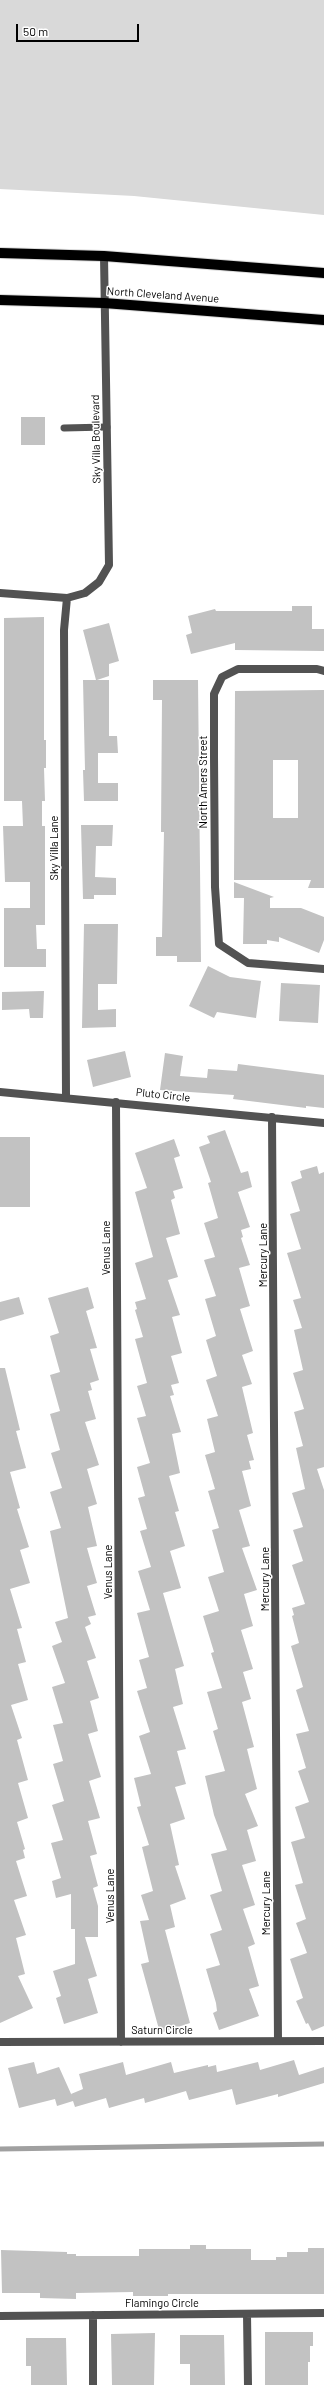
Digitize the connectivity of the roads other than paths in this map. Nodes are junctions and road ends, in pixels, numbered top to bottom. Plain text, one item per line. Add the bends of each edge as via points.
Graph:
1 (0, 253) edge
2 (104, 256) junction
3 (324, 273) edge
4 (0, 300) edge
5 (104, 303) junction
6 (324, 320) edge
7 (107, 427) junction
8 (64, 428) dead end
9 (0, 593) edge
10 (67, 598) junction
11 (324, 671) edge
12 (324, 969) edge
13 (0, 1092) edge
14 (66, 1097) junction
15 (116, 1102) junction
16 (272, 1117) junction
17 (324, 1123) edge
18 (278, 2041) junction
19 (324, 2041) edge
20 (0, 2042) edge
21 (121, 2042) junction
22 (324, 2313) edge
23 (247, 2314) junction
24 (92, 2315) junction
25 (0, 2316) edge
26 (93, 2385) edge
27 (248, 2385) edge

1 - 2 main road
2 - 3 main road
2 - 5 street, Sky Villa Boulevard
4 - 5 main road, North Cleveland Avenue
5 - 6 main road, North Cleveland Avenue
5 - 7 street, Sky Villa Boulevard
7 - 8 lane
7 - 10 street, Sky Villa Boulevard via 109,565 98,582 85,593
9 - 10 street
10 - 14 street, Sky Villa Lane via 64,630
11 - 12 street, North Amers Street via 238,669 222,677 214,694 215,887 219,944 248,963
13 - 14 street, Pluto Circle
14 - 15 street, Pluto Circle
15 - 16 street, Pluto Circle
15 - 21 street, Venus Lane
16 - 17 street, Pluto Circle
16 - 18 street, Mercury Lane
18 - 19 street, Saturn Circle
18 - 21 street, Saturn Circle
20 - 21 street, Saturn Circle
22 - 23 street, Flamingo Circle
23 - 24 street, Flamingo Circle
23 - 27 street
24 - 25 street, Flamingo Circle
24 - 26 street

